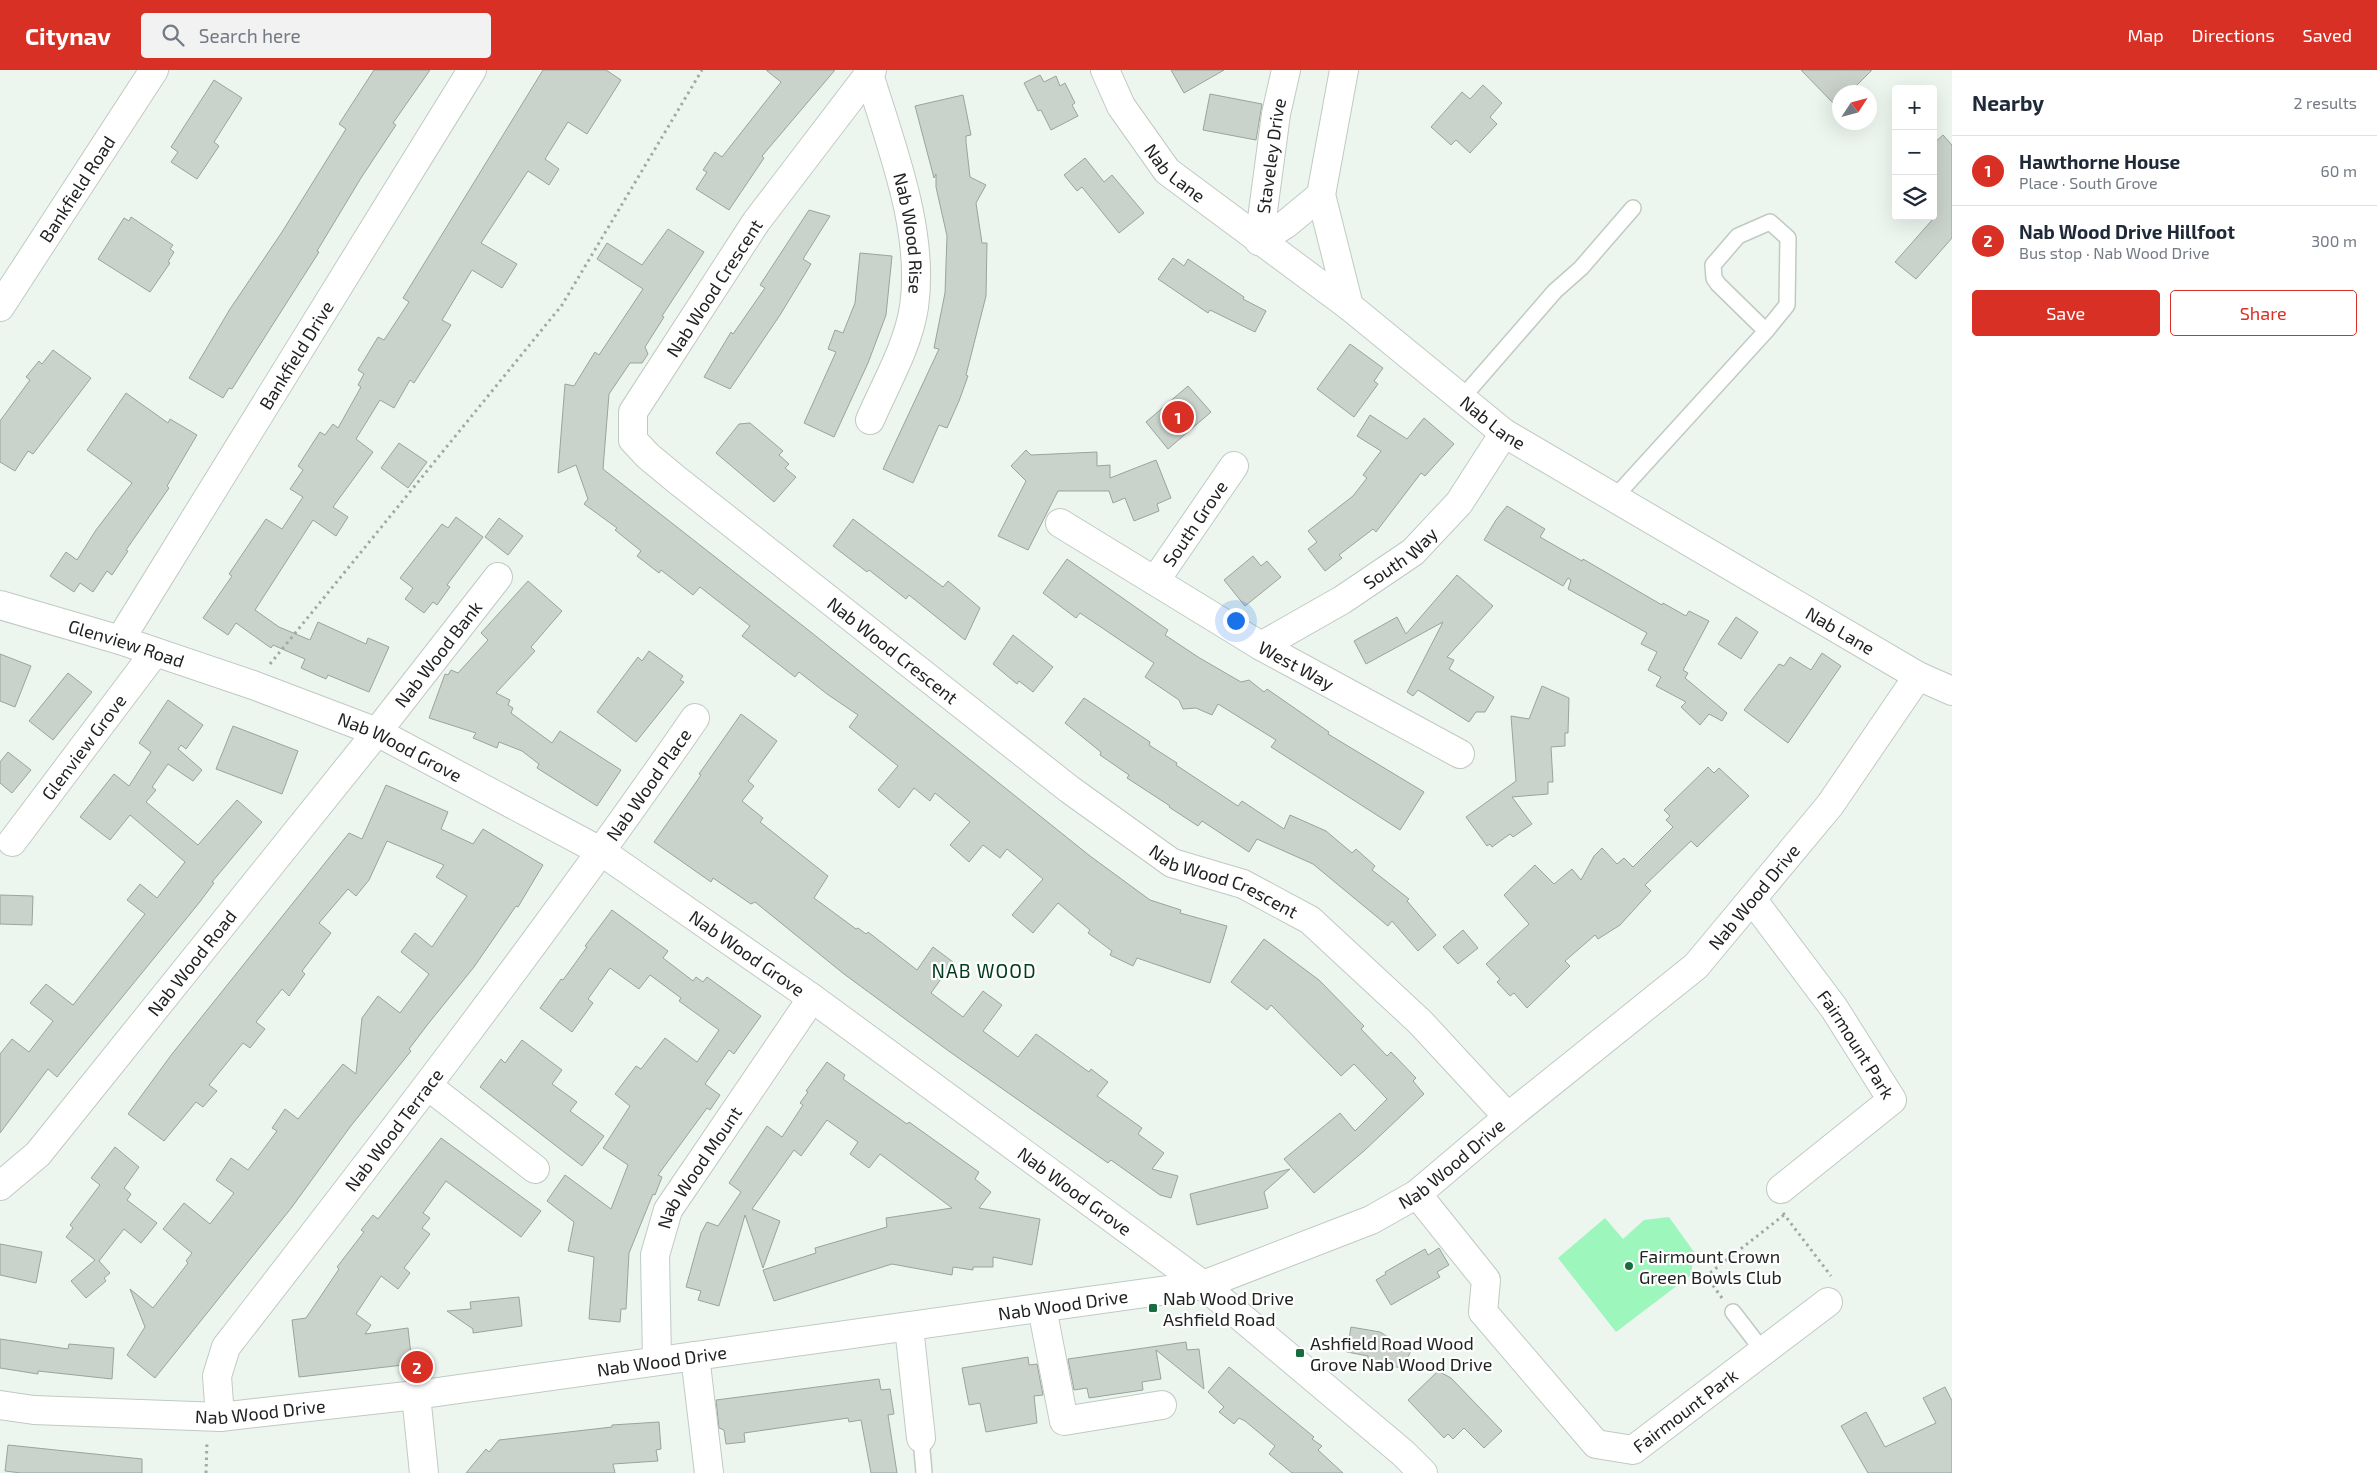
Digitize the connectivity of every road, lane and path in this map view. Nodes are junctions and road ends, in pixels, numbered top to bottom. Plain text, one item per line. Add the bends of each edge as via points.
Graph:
1 (154, 70) edge
2 (472, 70) edge
3 (702, 70) edge
4 (1104, 70) edge
5 (1286, 70) edge
6 (1344, 70) edge
7 (871, 72) edge
8 (1321, 195) junction
9 (1633, 208) dead end
10 (1259, 242) junction
11 (0, 306) edge
12 (1349, 306) junction
13 (1766, 331) junction
14 (1462, 398) junction
15 (870, 420) dead end
16 (1504, 433) junction
17 (1234, 466) dead end
18 (1614, 498) junction
19 (1060, 523) dead end
20 (498, 576) dead end
21 (1155, 581) junction
22 (0, 605) edge
23 (120, 640) junction
24 (1262, 646) junction
25 (155, 652) junction
26 (1918, 676) junction
27 (253, 685) junction
28 (1952, 691) edge
29 (695, 718) dead end
30 (377, 732) junction
31 (1460, 754) dead end
32 (12, 842) dead end
33 (602, 852) junction
34 (1752, 899) junction
35 (812, 998) junction
36 (428, 1086) junction
37 (1508, 1117) junction
38 (535, 1169) dead end
39 (0, 1186) edge
40 (1417, 1194) junction
41 (1782, 1204) junction
42 (1203, 1285) junction
43 (1828, 1302) joint
44 (1042, 1308) junction
45 (1733, 1312) joint
46 (909, 1327) junction
47 (1763, 1351) junction
48 (695, 1356) junction
49 (657, 1360) junction
50 (416, 1395) junction
51 (0, 1404) edge
52 (1162, 1405) dead end
53 (220, 1417) junction
54 (921, 1438) joint
55 (424, 1473) edge
56 (709, 1473) edge
57 (924, 1473) edge
58 (1423, 1473) edge

1 - 11 street, Bankfield Road
2 - 23 street, Bankfield Drive
3 - 27 path via 562,305
4 - 10 street, Nab Lane via 1121,106 1167,171
5 - 10 street, Staveley Drive via 1276,114
6 - 8 street
7 - 15 street, Nab Wood Rise via 898,167 915,245 914,306 905,342
7 - 37 street, Nab Wood Crescent via 745,238 634,412 633,440 677,480 1069,789 1172,863 1243,884 1310,920 1420,1022
8 - 10 street
8 - 12 street
9 - 14 lane
10 - 12 street, Nab Lane
12 - 14 street, Nab Lane
13 - 13 lane via 1787,305 1788,238 1770,222 1738,236 1713,265 1712,272 1718,284
13 - 18 lane
14 - 16 street, Nab Lane
16 - 18 street, Nab Lane
16 - 24 street, South Way via 1459,502 1413,552 1342,600
17 - 21 street, South Grove
18 - 26 street, Nab Lane
19 - 21 street, West Way
20 - 30 street, Nab Wood Bank
21 - 24 street, West Way
22 - 23 street, Glenview Road
23 - 25 street, Glenview Road
24 - 31 street, West Way
25 - 27 street, Glenview Road
25 - 32 street, Glenview Grove
26 - 28 street, Nab Lane
26 - 34 street, Nab Wood Drive via 1830,805
27 - 30 street, Nab Wood Grove
29 - 33 street, Nab Wood Place
30 - 33 street, Nab Wood Grove
30 - 39 street, Nab Wood Road via 38,1154
33 - 35 street, Nab Wood Grove
33 - 36 street, Nab Wood Terrace
34 - 37 street, Nab Wood Drive via 1696,966
34 - 41 street, Fairmount Park via 1834,1008 1892,1100
35 - 42 street, Nab Wood Grove
35 - 49 street, Nab Wood Mount via 668,1210 655,1255
36 - 38 street
36 - 53 street, Nab Wood Terrace via 226,1347 216,1376
37 - 40 street, Nab Wood Drive
40 - 42 street, Nab Wood Drive via 1371,1220
40 - 47 street, Fairmount Park via 1486,1280 1483,1312 1596,1444 1632,1450
41 - 43 path via 1842,1289
41 - 45 path via 1706,1276
42 - 44 street, Nab Wood Drive
42 - 58 street, Nab Wood Grove
43 - 47 street, Fairmount Park
44 - 46 street, Nab Wood Drive
44 - 52 street via 1064,1421
45 - 47 lane
46 - 48 street, Nab Wood Drive
46 - 54 street
48 - 49 street, Nab Wood Drive
48 - 56 street
49 - 50 street, Nab Wood Drive
50 - 53 street, Nab Wood Drive
50 - 55 street
51 - 53 street, Nab Wood Drive via 34,1410
54 - 57 lane

